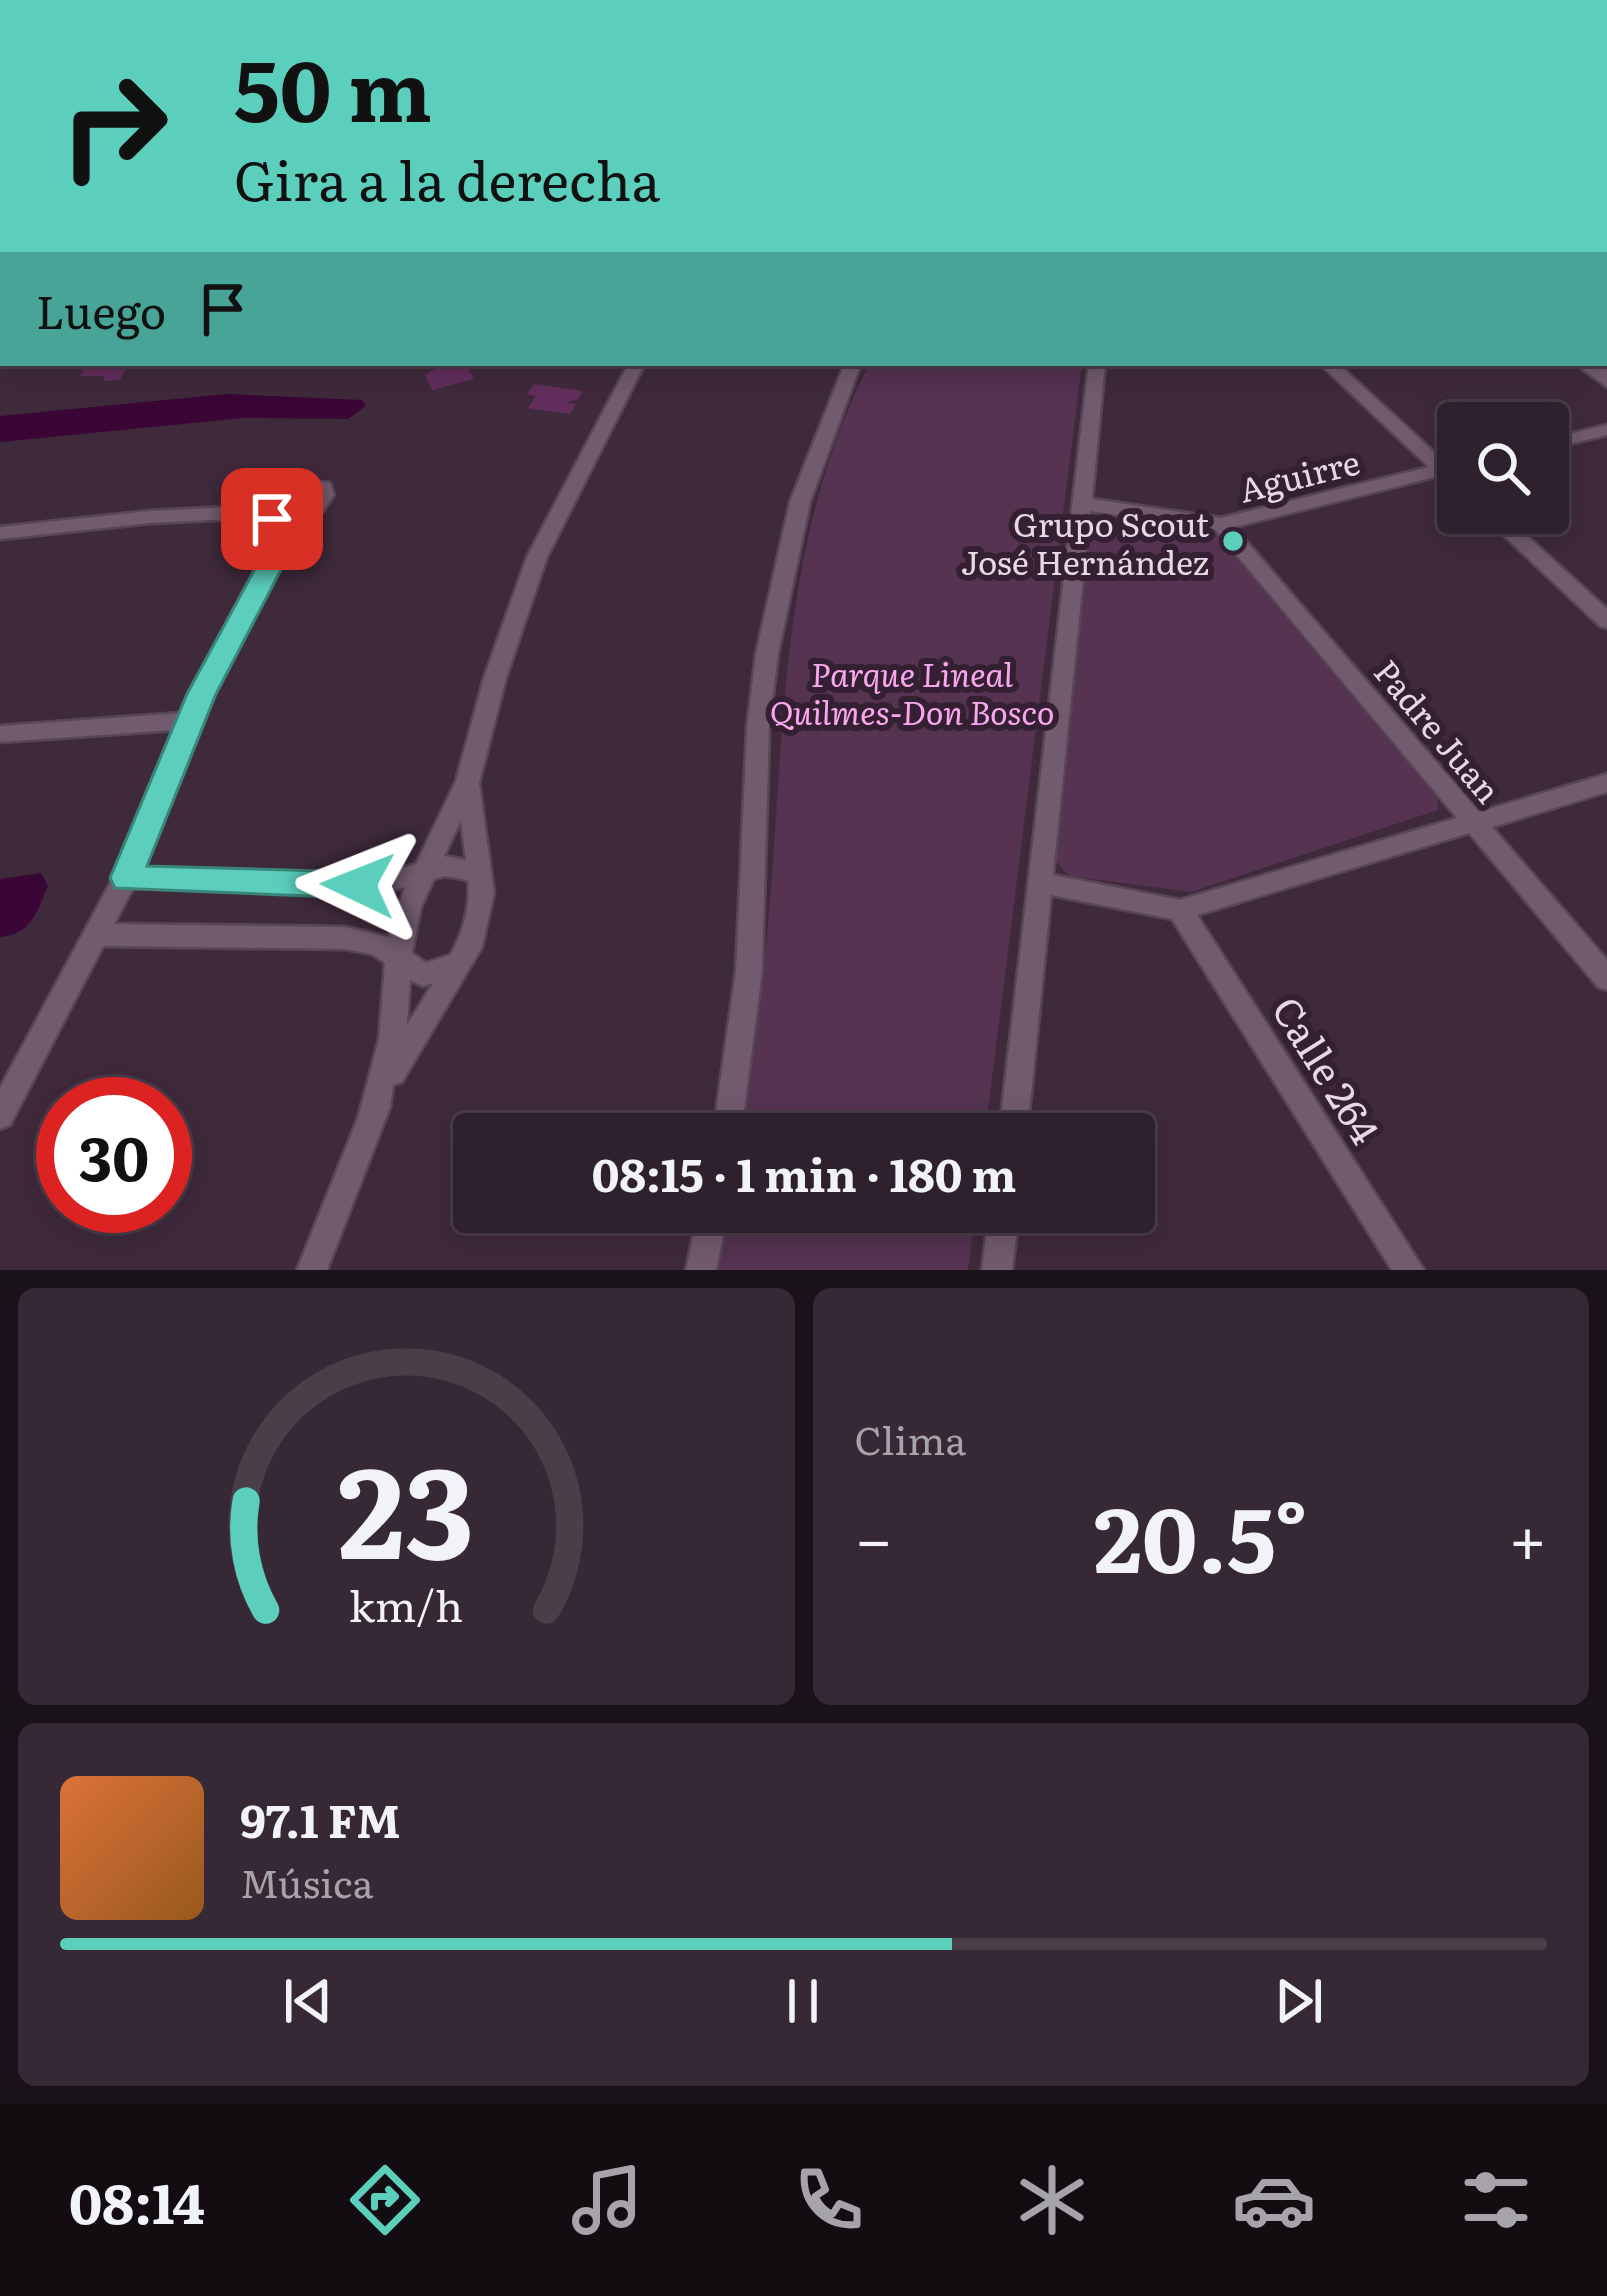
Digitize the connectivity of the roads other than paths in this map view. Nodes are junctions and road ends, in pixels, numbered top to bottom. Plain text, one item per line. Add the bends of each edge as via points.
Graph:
1 (635, 366) edge
2 (852, 366) edge
3 (1097, 366) edge
4 (1330, 366) edge
5 (1607, 430) edge
6 (1569, 439) edge
7 (1437, 459) edge
8 (1437, 477) edge
9 (1081, 504) junction
10 (255, 512) junction
11 (1221, 524) junction
12 (282, 526) junction
13 (0, 533) edge
14 (1513, 534) edge
15 (1607, 621) edge
16 (189, 721) junction
17 (0, 734) edge
18 (468, 781) junction
19 (1607, 783) edge
20 (1474, 821) junction
21 (425, 872) junction
22 (482, 872) junction
23 (126, 878) junction
24 (1042, 883) junction
25 (1180, 910) junction
26 (99, 934) junction
27 (400, 960) junction
28 (461, 963) junction
29 (1607, 979) edge
30 (730, 1113) edge
31 (1015, 1113) edge
32 (0, 1116) edge
33 (371, 1117) junction
34 (708, 1233) edge
35 (1001, 1233) edge
36 (312, 1270) edge
37 (700, 1270) edge
38 (997, 1270) edge
39 (1409, 1270) edge

1 - 18 street via 537,557
2 - 30 street via 800,502 766,654 749,971
3 - 9 street
4 - 7 street
5 - 6 street
8 - 11 street, Aguirre
9 - 11 street, Aguirre
9 - 24 street
10 - 12 street
10 - 12 street via 293,483 323,487 316,507
10 - 13 street
11 - 20 street, Padre Juan
12 - 16 street via 282,543
14 - 15 street
16 - 17 street
16 - 23 street
18 - 21 street
18 - 22 street
19 - 20 street
20 - 25 street
20 - 29 street, Padre Juan
21 - 22 street
21 - 23 street via 375,885
21 - 27 street via 401,932
22 - 28 street
23 - 26 street
24 - 25 street
24 - 31 street
25 - 39 street, Calle 264
26 - 27 street via 344,938 378,944
26 - 32 street
27 - 28 street via 423,975
27 - 33 street via 392,1039
28 - 33 street
33 - 36 street
34 - 37 street
35 - 38 street

